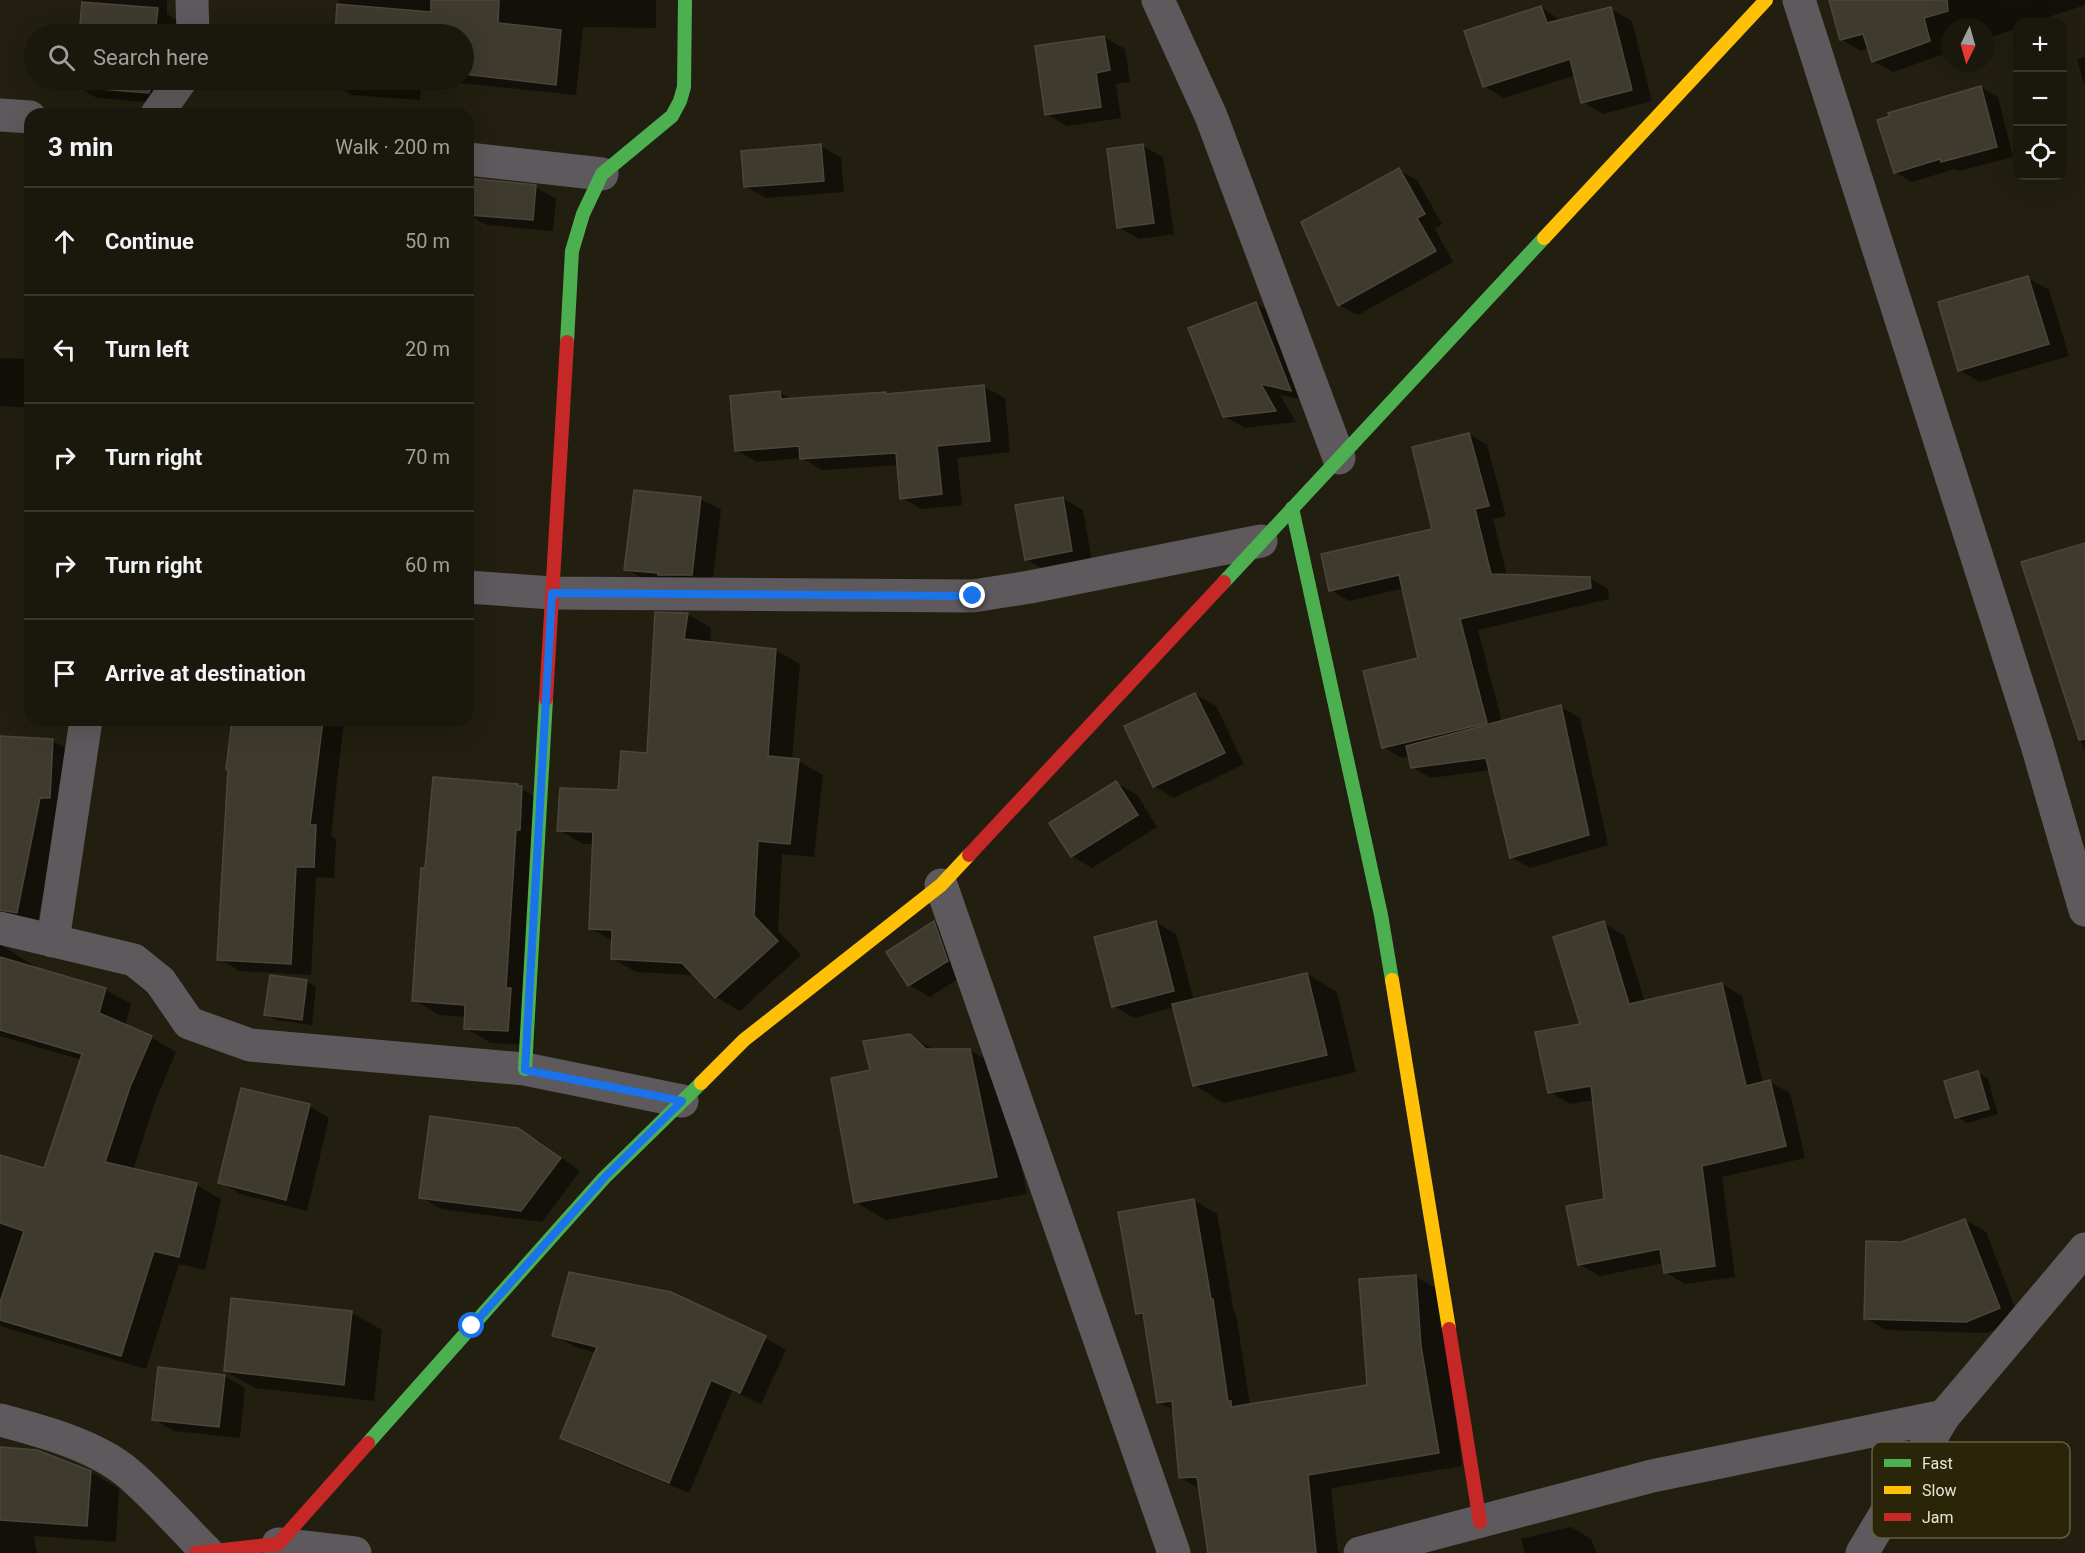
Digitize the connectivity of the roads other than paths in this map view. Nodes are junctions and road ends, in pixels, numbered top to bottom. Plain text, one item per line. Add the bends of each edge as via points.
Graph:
1 (192, 0) edge
2 (685, 0) edge
3 (1158, 0) edge
4 (1766, 0) edge
5 (1799, 0) edge
6 (193, 24) edge
7 (174, 90) edge
8 (161, 108) edge
9 (0, 115) edge
10 (24, 117) edge
11 (474, 160) edge
12 (602, 174) junction
13 (1339, 458) junction
14 (1292, 508) junction
15 (1261, 541) junction
16 (474, 587) edge
17 (552, 593) junction
18 (85, 726) edge
19 (941, 885) junction
20 (2085, 910) edge
21 (0, 928) edge
22 (53, 941) junction
23 (525, 1070) junction
24 (682, 1101) junction
25 (2085, 1249) edge
26 (1944, 1416) junction
27 (0, 1420) edge
28 (1928, 1442) edge
29 (1480, 1521) junction
30 (1872, 1536) edge
31 (278, 1544) junction
32 (203, 1553) edge
33 (355, 1553) edge
34 (1174, 1553) edge
35 (1360, 1553) edge
36 (1862, 1553) edge

1 - 6 street
2 - 12 street via 684,87 680,101 672,116
3 - 13 street via 1211,116
4 - 13 street
5 - 20 street via 2037,745
7 - 8 street
9 - 10 street
11 - 12 street
12 - 17 street via 583,214 572,251
13 - 14 street
14 - 15 street
14 - 29 street via 1381,915
15 - 17 street via 973,596
15 - 19 street
16 - 17 street
17 - 23 street
18 - 22 street
19 - 24 street via 744,1040
19 - 34 street
21 - 22 street
22 - 23 street via 134,960 160,981 189,1023 250,1045
23 - 24 street
24 - 31 street via 604,1178
25 - 26 street
26 - 28 street
26 - 29 street via 1652,1476
27 - 32 street via 41,1431 98,1454 128,1472
29 - 35 street
30 - 36 street
31 - 32 street
31 - 33 street

